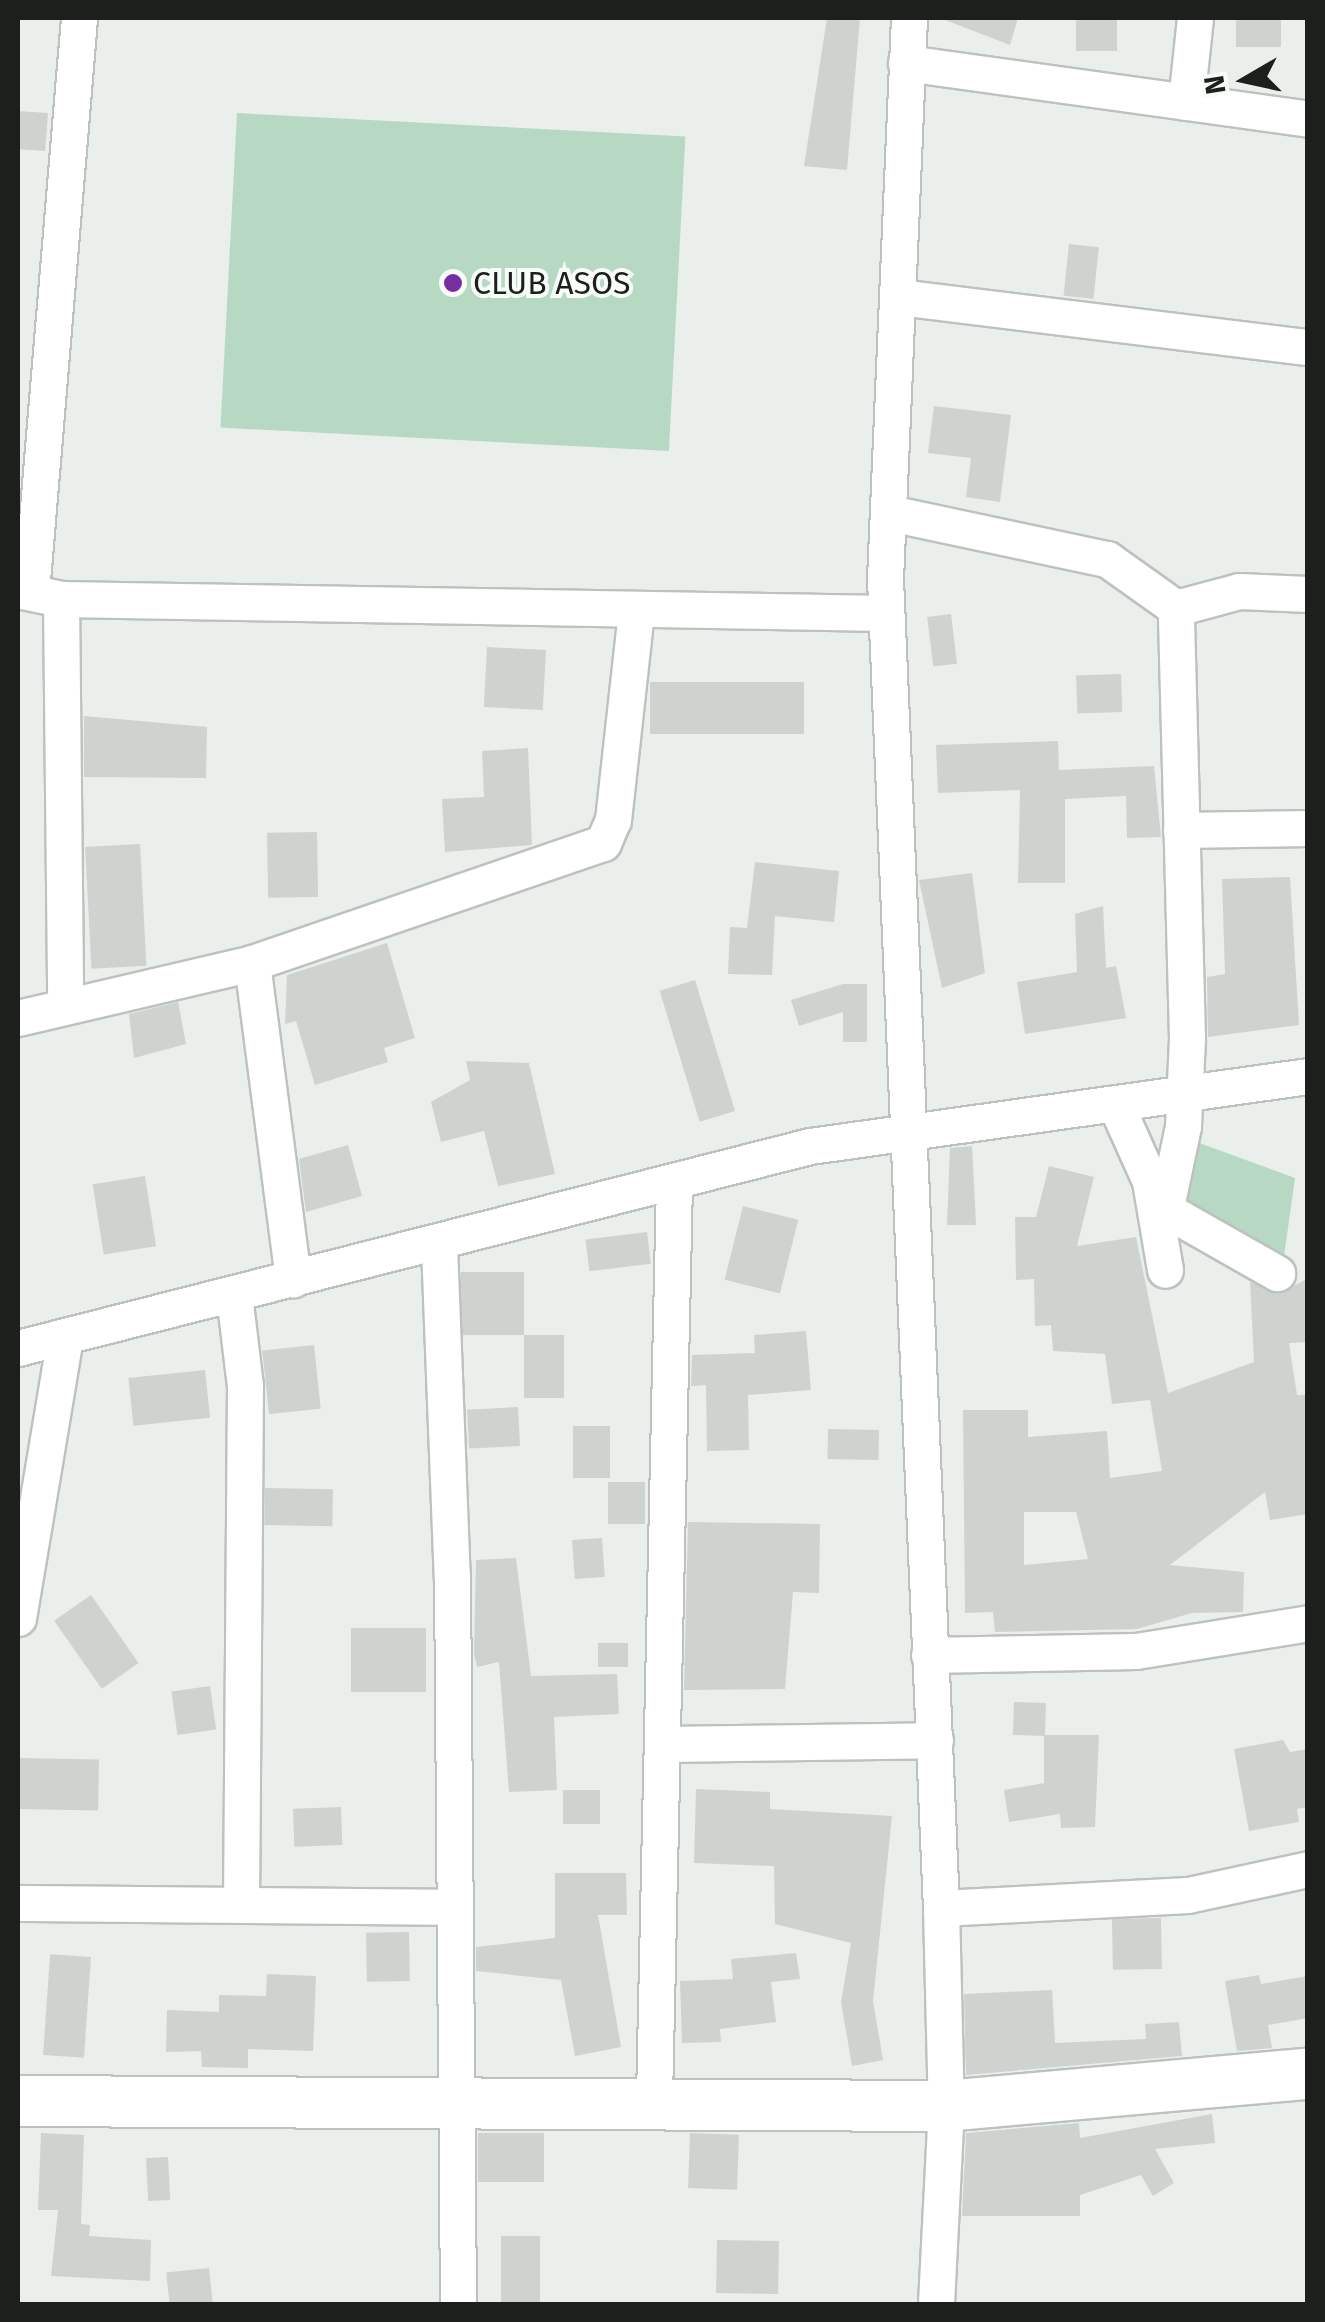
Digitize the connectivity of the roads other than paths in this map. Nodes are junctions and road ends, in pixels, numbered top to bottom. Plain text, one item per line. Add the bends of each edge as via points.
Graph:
1 (79, 18) edge
2 (909, 18) edge
3 (1195, 18) edge
4 (906, 63) junction
5 (1186, 102) junction
6 (1308, 118) edge
7 (899, 296) junction
8 (1308, 347) edge
9 (890, 513) junction
10 (36, 594) edge
11 (1308, 594) edge
12 (1176, 608) junction
13 (636, 613) junction
14 (886, 613) junction
15 (1308, 828) edge
16 (1181, 830) junction
17 (252, 963) junction
18 (65, 1006) junction
19 (18, 1018) edge
20 (1308, 1076) edge
21 (1184, 1095) junction
22 (1115, 1103) junction
23 (905, 1127) junction
24 (674, 1186) junction
25 (1164, 1218) junction
26 (439, 1245) junction
27 (1165, 1270) dead end
28 (1277, 1273) dead end
29 (293, 1279) junction
30 (234, 1295) junction
31 (65, 1337) junction
32 (18, 1348) edge
33 (18, 1618) edge
34 (1308, 1623) edge
35 (929, 1655) junction
36 (935, 1740) junction
37 (664, 1744) junction
38 (1308, 1869) edge
39 (18, 1903) edge
40 (241, 1904) junction
41 (451, 1907) junction
42 (940, 1908) junction
43 (1308, 2074) edge
44 (654, 2100) junction
45 (18, 2102) edge
46 (456, 2104) junction
47 (946, 2106) junction
48 (458, 2304) edge
49 (936, 2304) edge

1 - 10 street
2 - 4 street
3 - 5 street
4 - 5 street
4 - 7 street
5 - 6 street
7 - 8 street
7 - 9 street
9 - 12 street via 1108,559
9 - 14 street
10 - 13 street
10 - 18 street
11 - 12 street via 1239,590
12 - 16 street
13 - 14 street
13 - 17 street via 614,820 602,843
14 - 23 street
15 - 16 street
16 - 21 street
17 - 18 street
17 - 29 street
18 - 19 street
20 - 21 street
21 - 22 street
21 - 25 street
22 - 23 street
22 - 25 street
23 - 24 street
23 - 35 street
24 - 26 street
24 - 37 street
25 - 27 street
25 - 28 street
26 - 29 street
26 - 41 street
29 - 30 street
30 - 31 street
30 - 40 street via 245,1386
31 - 32 street
31 - 33 street
34 - 35 street via 1136,1652
35 - 36 street
36 - 37 street
36 - 42 street
37 - 44 street
38 - 42 street via 1188,1894
39 - 40 street
40 - 41 street
41 - 46 street
42 - 47 street
43 - 47 street
44 - 46 street
44 - 47 street
45 - 46 street
46 - 48 street
47 - 49 street

